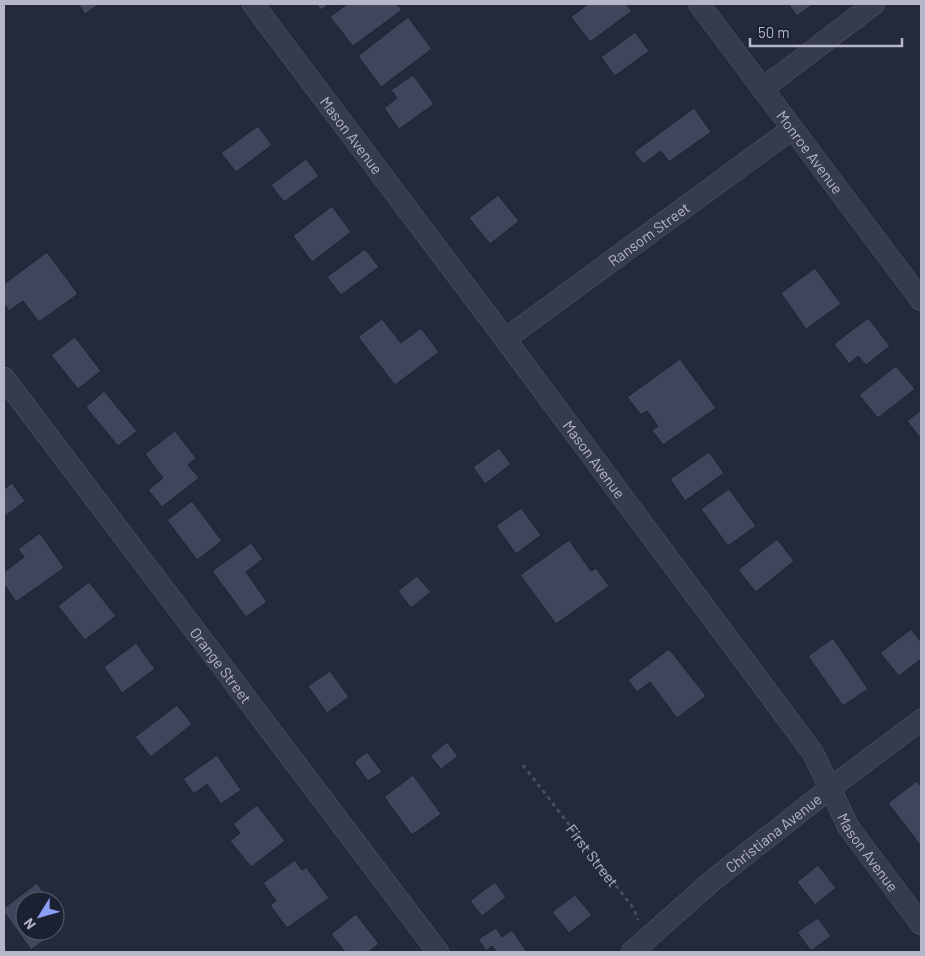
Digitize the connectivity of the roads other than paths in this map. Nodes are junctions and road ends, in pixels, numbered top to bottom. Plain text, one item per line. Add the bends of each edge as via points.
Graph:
1 (253, 4) edge
2 (699, 4) edge
3 (874, 4) edge
4 (762, 89) junction
5 (792, 130) junction
6 (921, 300) edge
7 (505, 339) junction
8 (4, 378) edge
9 (921, 720) edge
10 (829, 789) junction
11 (921, 924) edge
12 (642, 949) edge
13 (438, 952) edge

1 - 7 street, Mason Avenue
2 - 4 street, Monroe Avenue
3 - 4 street
4 - 5 street, Monroe Avenue
5 - 6 street, Monroe Avenue
5 - 7 street, Ransom Street
7 - 10 street, Mason Avenue via 813,753
8 - 13 street, Orange Street
9 - 10 street, Christiana Avenue
10 - 11 street, Mason Avenue via 849,828
10 - 12 street, Christiana Avenue via 712,881

